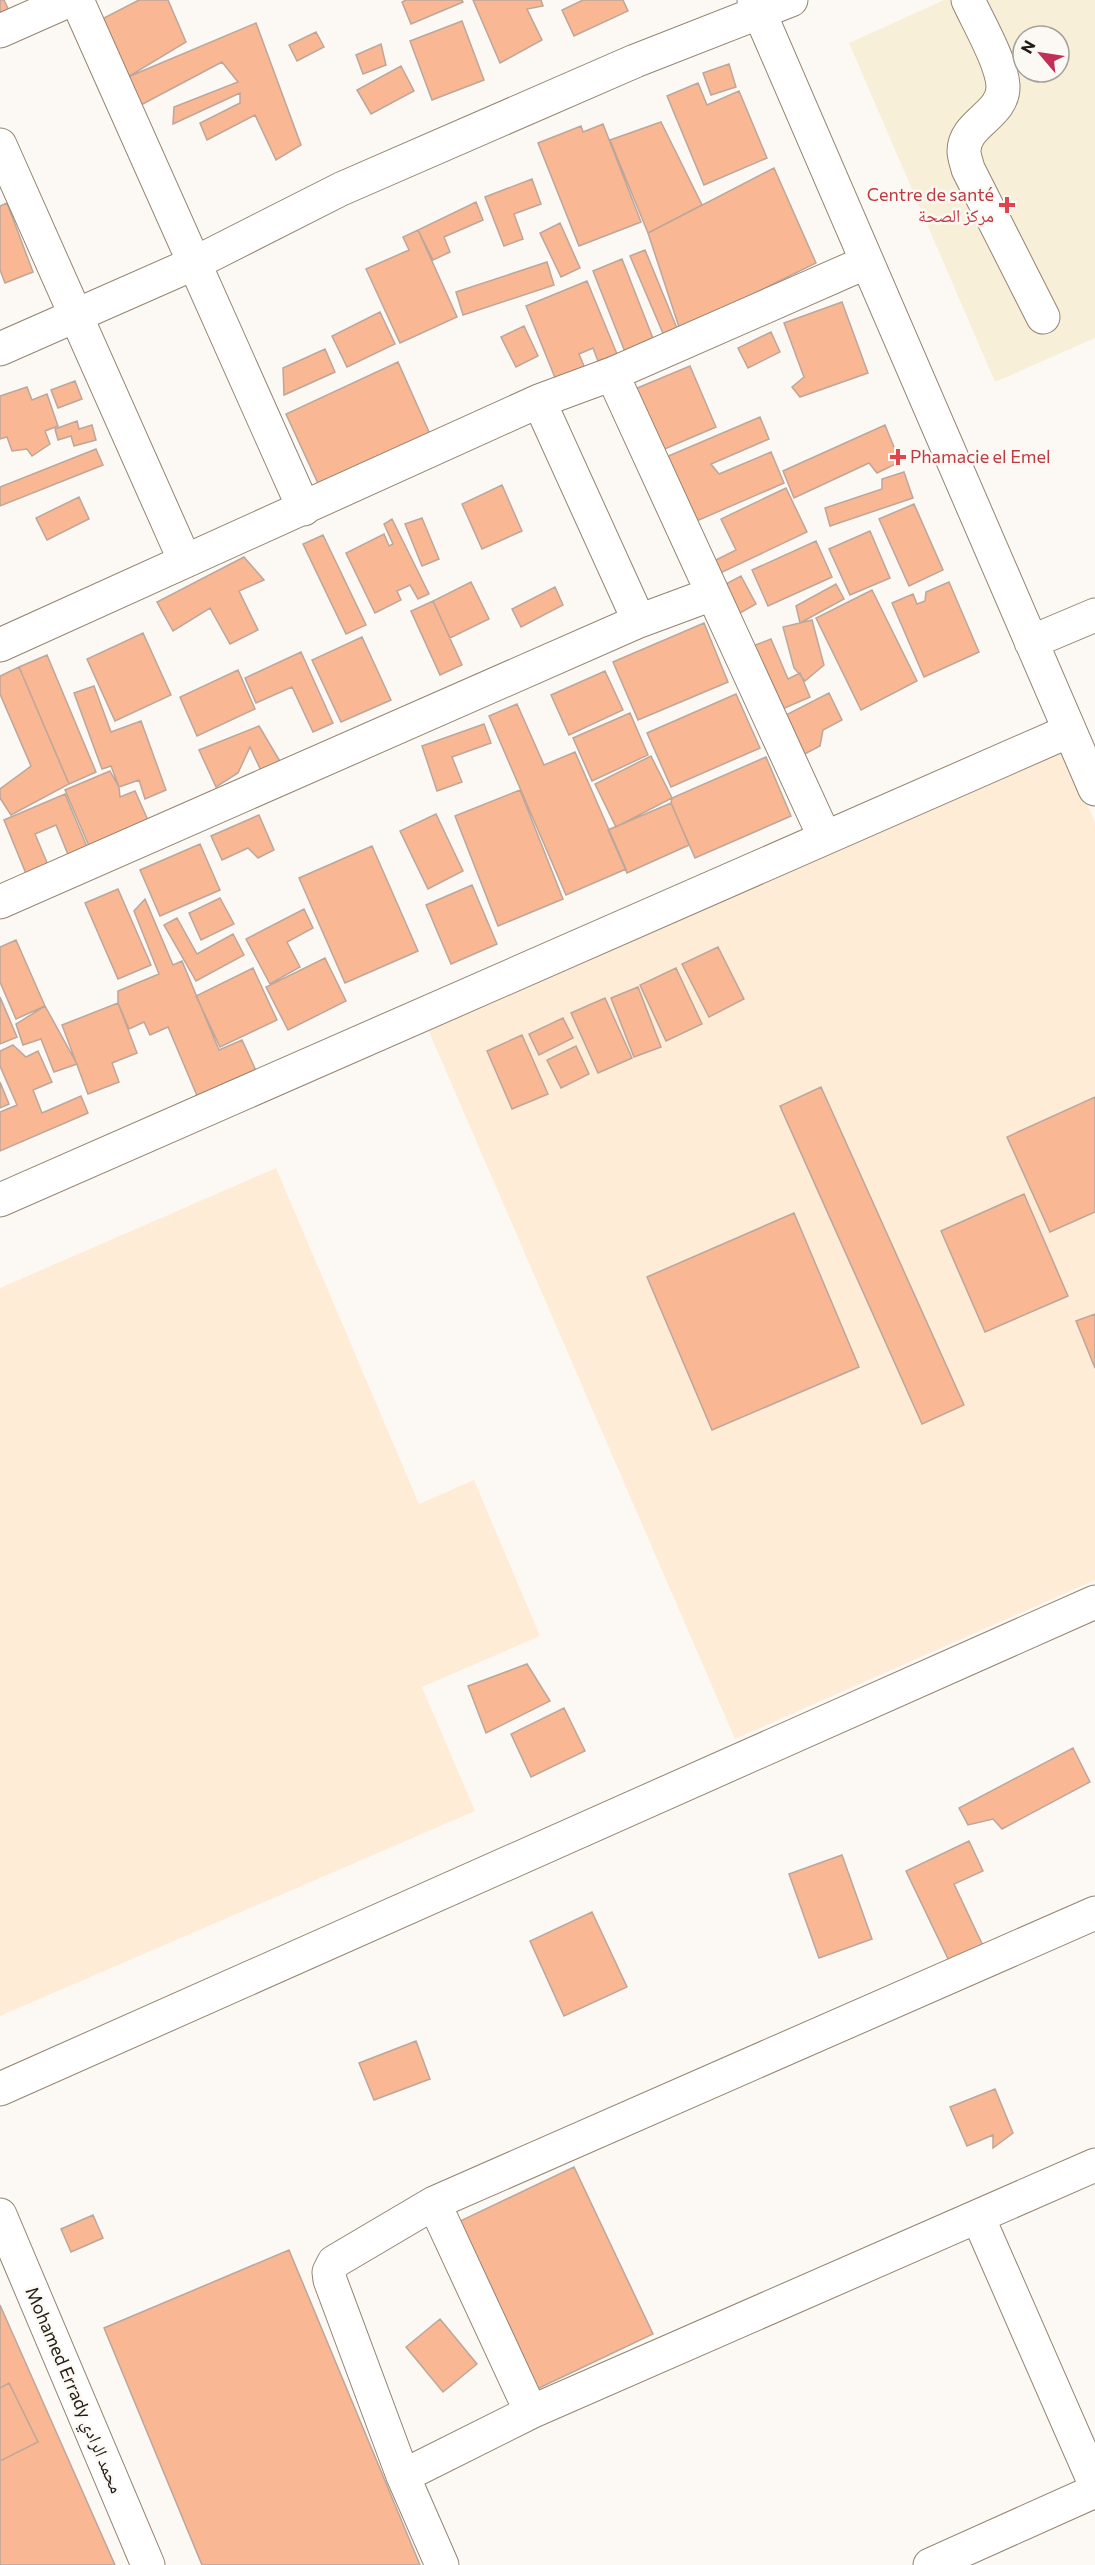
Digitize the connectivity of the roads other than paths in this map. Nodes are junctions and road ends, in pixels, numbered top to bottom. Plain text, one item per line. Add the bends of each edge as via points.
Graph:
1 (70, 0) edge
2 (77, 0) edge
3 (791, 0) edge
4 (968, 0) edge
5 (757, 7) edge
6 (0, 31) edge
7 (0, 145) edge
8 (867, 262) junction
9 (195, 263) junction
10 (76, 315) junction
11 (1043, 316) dead end
12 (0, 349) edge
13 (612, 374) junction
14 (539, 401) junction
15 (304, 509) junction
16 (185, 561) junction
17 (712, 594) junction
18 (1095, 615) edge
19 (639, 621) junction
20 (1031, 642) junction
21 (0, 645) edge
22 (1069, 731) junction
23 (1095, 789) edge
24 (825, 838) junction
25 (0, 902) edge
26 (0, 1200) edge
27 (1095, 1602) edge
28 (1095, 1913) edge
29 (0, 2089) edge
30 (1095, 2165) edge
31 (434, 2203) junction
32 (0, 2215) edge
33 (978, 2217) junction
34 (531, 2412) junction
35 (403, 2476) junction
36 (1095, 2484) edge
37 (1095, 2491) edge
38 (148, 2565) edge
39 (442, 2565) edge
40 (930, 2565) edge

1 - 6 street
2 - 9 street
3 - 5 street
4 - 11 street via 1001,73 1003,88 999,105 970,133 964,150 968,169
5 - 8 street
5 - 9 street via 352,184
7 - 10 street
8 - 13 street
8 - 20 street
9 - 10 street
9 - 15 street
10 - 12 street
10 - 16 street
13 - 14 street
13 - 17 street
14 - 15 street
14 - 19 street
15 - 16 street
16 - 21 street
17 - 19 street
17 - 24 street
18 - 20 street
19 - 25 street
20 - 22 street
22 - 23 street
22 - 24 street
24 - 26 street
27 - 29 street
28 - 31 street
30 - 33 street
31 - 34 street
31 - 35 street via 343,2255 329,2272
32 - 38 street, Mohamed Errady محمد الرادي
33 - 34 street
33 - 36 street
34 - 35 street
35 - 39 street
37 - 40 street

